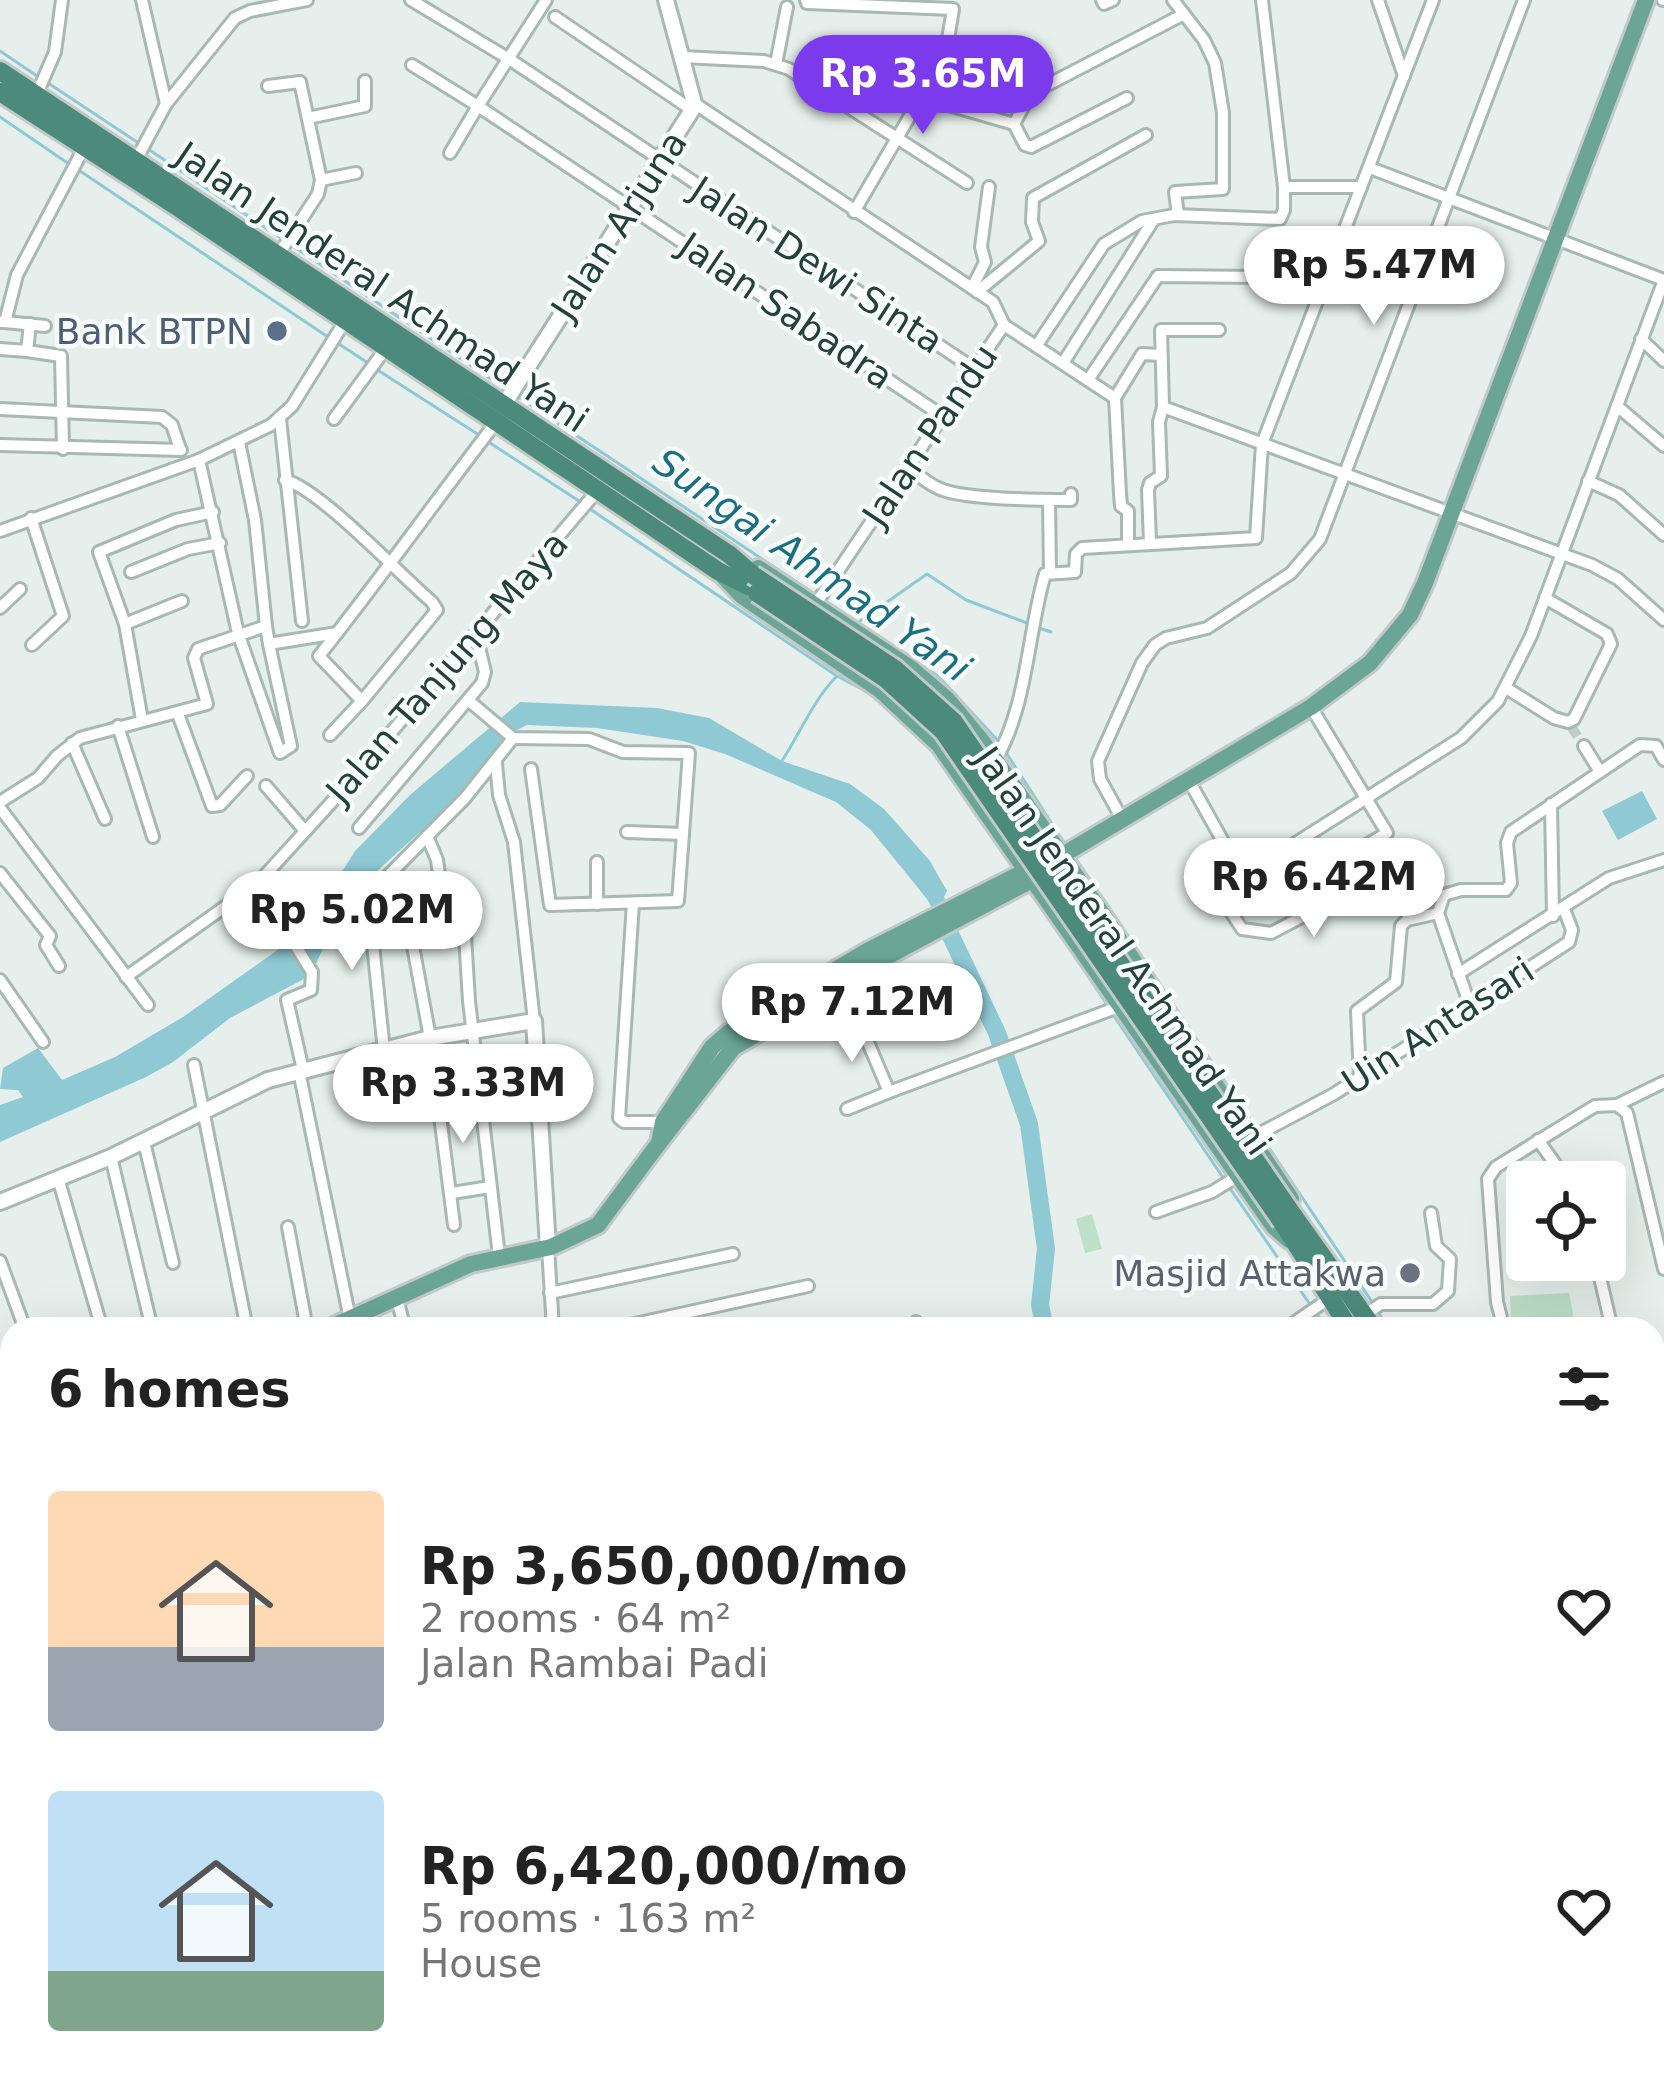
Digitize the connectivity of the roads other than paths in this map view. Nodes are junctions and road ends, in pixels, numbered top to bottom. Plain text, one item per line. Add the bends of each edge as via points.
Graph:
1 (62, 0) edge
2 (142, 0) edge
3 (307, 0) edge
4 (411, 0) edge
5 (666, 0) edge
6 (1102, 0) edge
7 (1114, 0) edge
8 (1173, 0) edge
9 (1262, 0) edge
10 (1378, 0) edge
11 (1433, 0) edge
12 (1524, 0) edge
13 (1646, 0) edge
14 (540, 2) edge
15 (807, 2) edge
16 (787, 7) dead end
17 (1184, 14) junction
18 (555, 17) dead end
19 (949, 41) junction
20 (682, 57) junction
21 (1001, 58) dead end
22 (508, 59) junction
23 (878, 61) dead end
24 (776, 64) junction
25 (412, 65) dead end
26 (0, 71) edge
27 (1404, 76) junction
28 (365, 81) dead end
29 (42, 86) junction
30 (268, 86) dead end
31 (0, 92) edge
32 (1127, 98) dead end
33 (837, 100) junction
34 (938, 100) junction
35 (166, 104) junction
36 (478, 106) junction
37 (693, 106) junction
38 (308, 118) junction
39 (1014, 124) junction
40 (1146, 135) dead end
41 (895, 139) junction
42 (85, 146) junction
43 (140, 152) junction
44 (450, 153) dead end
45 (661, 162) junction
46 (1370, 168) junction
47 (356, 173) dead end
48 (321, 180) junction
49 (967, 183) dead end
50 (989, 187) dead end
51 (1284, 187) junction
52 (1361, 187) junction
53 (1448, 198) junction
54 (632, 206) junction
55 (854, 212) junction
56 (1178, 215) junction
57 (1154, 219) junction
58 (1557, 239) junction
59 (281, 254) junction
60 (1664, 280) edge
61 (1322, 286) junction
62 (975, 290) junction
63 (345, 320) junction
64 (3, 322) edge
65 (30, 324) junction
66 (1004, 325) junction
67 (45, 326) dead end
68 (1219, 330) dead end
69 (1641, 339) junction
70 (1037, 345) junction
71 (0, 350) edge
72 (27, 351) junction
73 (383, 352) junction
74 (1161, 356) junction
75 (1664, 361) edge
76 (1063, 363) junction
77 (973, 368) junction
78 (1088, 380) junction
79 (1115, 398) junction
80 (1162, 405) junction
81 (1617, 406) junction
82 (0, 409) edge
83 (61, 414) junction
84 (941, 416) junction
85 (280, 419) junction
86 (334, 419) dead end
87 (496, 419) junction
88 (239, 442) junction
89 (1262, 444) junction
90 (0, 445) edge
91 (1664, 446) edge
92 (63, 449) junction
93 (180, 449) junction
94 (561, 455) junction
95 (193, 462) junction
96 (907, 467) junction
97 (1346, 474) junction
98 (286, 481) junction
99 (1588, 482) junction
100 (1071, 494) dead end
101 (591, 498) junction
102 (1049, 500) junction
103 (213, 512) junction
104 (1454, 512) junction
105 (647, 513) junction
106 (31, 518) junction
107 (0, 531) edge
108 (1664, 535) edge
109 (1150, 542) junction
110 (220, 543) junction
111 (1128, 543) junction
112 (1562, 553) junction
113 (388, 563) junction
114 (724, 563) junction
115 (131, 572) dead end
116 (1050, 573) junction
117 (20, 590) dead end
118 (1545, 598) junction
119 (819, 600) junction
120 (182, 601) dead end
121 (0, 608) edge
122 (1664, 620) edge
123 (302, 621) dead end
124 (125, 623) junction
125 (266, 626) junction
126 (238, 633) junction
127 (337, 633) junction
128 (476, 635) junction
129 (269, 644) junction
130 (32, 645) dead end
131 (1506, 688) junction
132 (468, 700) junction
133 (362, 701) junction
134 (1310, 707) junction
135 (178, 714) junction
136 (142, 720) junction
137 (118, 726) junction
138 (330, 735) dead end
139 (511, 736) junction
140 (72, 743) junction
141 (1584, 746) tunnel mouth
142 (1000, 752) junction
143 (1664, 760) edge
144 (496, 763) junction
145 (531, 769) dead end
146 (1599, 770) junction
147 (247, 776) dead end
148 (1188, 779) junction
149 (266, 786) dead end
150 (1019, 795) junction
151 (1369, 798) junction
152 (1551, 804) junction
153 (0, 805) edge
154 (987, 813) junction
155 (1122, 819) junction
156 (105, 820) dead end
157 (358, 828) dead end
158 (305, 831) junction
159 (627, 832) dead end
160 (683, 834) junction
161 (428, 836) junction
162 (154, 837) dead end
163 (1072, 849) junction
164 (1664, 860) edge
165 (597, 862) dead end
166 (0, 873) edge
167 (1243, 874) junction
168 (1023, 878) junction
169 (257, 884) junction
170 (443, 902) junction
171 (633, 903) junction
172 (597, 904) junction
173 (1101, 912) junction
174 (1438, 913) junction
175 (1558, 913) junction
176 (936, 923) junction
177 (1070, 933) junction
178 (59, 967) dead end
179 (1458, 974) junction
180 (126, 977) junction
181 (0, 980) edge
182 (843, 983) junction
183 (148, 1005) dead end
184 (1470, 1006) junction
185 (1113, 1010) junction
186 (535, 1021) junction
187 (474, 1030) junction
188 (430, 1038) junction
189 (43, 1042) dead end
190 (383, 1051) junction
191 (194, 1065) dead end
192 (301, 1071) junction
193 (1360, 1077) junction
194 (1664, 1082) edge
195 (889, 1092) junction
196 (391, 1095) dead end
197 (1616, 1105) junction
198 (847, 1109) dead end
199 (206, 1111) junction
200 (668, 1125) junction
201 (1256, 1136) junction
202 (1538, 1140) junction
203 (144, 1142) junction
204 (111, 1157) junction
205 (1553, 1161) edge
206 (1238, 1176) junction
207 (58, 1178) junction
208 (490, 1187) junction
209 (452, 1193) junction
210 (0, 1202) edge
211 (1156, 1212) dead end
212 (1432, 1213) dead end
213 (1659, 1218) edge
214 (454, 1225) dead end
215 (288, 1227) dead end
216 (1302, 1240) junction
217 (548, 1247) junction
218 (1662, 1253) edge
219 (734, 1254) dead end
220 (500, 1256) junction
221 (0, 1261) edge
222 (173, 1263) dead end
223 (1664, 1269) edge
224 (1601, 1281) edge
225 (808, 1286) dead end
226 (550, 1293) junction
227 (397, 1299) junction
228 (1326, 1302) junction
229 (1306, 1316) edge
230 (21, 1317) edge
231 (99, 1317) edge
232 (149, 1317) edge
233 (245, 1317) edge
234 (305, 1317) edge
235 (350, 1317) edge
236 (364, 1317) edge
237 (401, 1317) edge
238 (552, 1317) edge
239 (667, 1317) edge
240 (1365, 1317) edge
241 (1367, 1317) edge
242 (1373, 1317) edge
243 (1501, 1317) edge
244 (1609, 1317) edge

1 - 29 street
2 - 35 street
3 - 35 street via 235,18
4 - 22 street, Jalan Dewi Sinta
5 - 20 street
6 - 7 street
8 - 17 street
9 - 51 street
10 - 27 street
11 - 27 street
12 - 53 street
13 - 58 main road
14 - 22 street
15 - 19 street via 951,7
16 - 24 street
17 - 39 street via 1030,94
17 - 56 street via 1215,64 1223,189 1175,192
18 - 37 street
19 - 21 street
19 - 34 street
20 - 24 street
20 - 37 street
22 - 36 street
22 - 45 street, Jalan Dewi Sinta
23 - 33 street via 859,63
24 - 33 street
25 - 36 street, Jalan Sabadra
26 - 29 highway, Jalan Jenderal Achmad Yani
27 - 46 street
28 - 38 street via 365,106
29 - 43 highway, Jalan Jenderal Achmad Yani
30 - 38 street via 300,82
31 - 42 highway, Jalan Jenderal Achmad Yani
32 - 39 street via 1031,147
33 - 41 street
34 - 39 street
34 - 41 street via 919,99
35 - 43 street
36 - 44 street
36 - 54 street, Jalan Sabadra
37 - 45 street, Jalan Arjuna
37 - 55 street
38 - 48 street
40 - 62 street via 1033,198 1040,240
41 - 49 street
41 - 55 street
42 - 59 highway, Jalan Jenderal Achmad Yani
42 - 64 street via 16,275
43 - 59 highway, Jalan Jenderal Achmad Yani
45 - 54 street, Jalan Arjuna
45 - 77 street, Jalan Dewi Sinta
46 - 52 street
46 - 53 street
47 - 48 street
48 - 59 street
50 - 62 street via 985,262
51 - 52 street
51 - 56 street via 1280,219
52 - 61 street
53 - 58 street
53 - 97 street
54 - 84 street, Jalan Sabadra
54 - 87 street, Jalan Arjuna
55 - 62 street
56 - 57 street
57 - 70 street via 1108,240
57 - 76 street
58 - 60 street
58 - 104 main road
59 - 63 highway, Jalan Jenderal Achmad Yani
59 - 87 highway, Jalan Jenderal Achmad Yani
60 - 69 street
61 - 78 street via 1158,276
61 - 89 street
62 - 66 street
63 - 73 highway, Jalan Jenderal Achmad Yani
63 - 85 street
64 - 65 street
65 - 67 street
65 - 72 street
66 - 70 street
66 - 77 street, Jalan Pandu
68 - 74 street via 1162,328
69 - 75 street
69 - 81 street
70 - 76 street
71 - 72 street
72 - 83 street via 61,356
73 - 86 street
73 - 87 highway, Jalan Jenderal Achmad Yani
74 - 79 street via 1142,354
74 - 80 street
76 - 78 street
77 - 84 street, Jalan Pandu
78 - 79 street
79 - 111 street
80 - 89 street
80 - 109 street via 1161,476 1148,490
81 - 91 street
81 - 99 street
82 - 83 street
83 - 92 street
83 - 93 street via 162,417
84 - 96 street, Jalan Pandu
85 - 88 street
85 - 98 street
87 - 94 highway, Jalan Jenderal Achmad Yani
87 - 113 street
88 - 95 street
88 - 125 street
89 - 97 street
89 - 109 street via 1256,538
90 - 92 street
92 - 93 street
93 - 95 street
94 - 101 highway, Jalan Jenderal Achmad Yani
94 - 105 highway, Jalan Jenderal Achmad Yani
95 - 103 street
95 - 106 street
96 - 102 street via 944,490
96 - 119 street, Jalan Pandu
97 - 104 street
97 - 155 street via 1320,539 1291,573 1207,628 1166,638 1149,652 1098,761
98 - 113 street via 307,489
98 - 123 street
99 - 108 street via 1619,495
99 - 112 street
100 - 102 street
101 - 105 highway, Jalan Jenderal Achmad Yani
101 - 128 street, Jalan Tanjung Maya
102 - 116 street
103 - 110 street
103 - 124 street via 99,551
104 - 112 street
104 - 134 main road via 1395,636
105 - 114 highway, Jalan Jenderal Achmad Yani
106 - 107 street
106 - 130 street via 63,613
109 - 111 street
110 - 115 street
110 - 126 street
111 - 116 street via 1082,548 1075,572
112 - 118 street
112 - 122 street via 1618,579
113 - 127 street
113 - 133 street via 437,613
114 - 119 main road, Jalan Jenderal Achmad Yani
114 - 154 main road, Jalan Jenderal Achmad Yani via 742,596 904,709
114 - 216 highway, Jalan Jenderal Achmad Yani, bridge via 895,668 954,722
116 - 142 street
117 - 121 street
118 - 131 street
118 - 131 street via 1612,641 1570,725
119 - 142 main road, Jalan Jenderal Achmad Yani via 929,682
120 - 124 street
124 - 136 street
125 - 126 street
125 - 129 street
126 - 129 street via 281,753 291,746
126 - 135 street via 196,651 208,703
127 - 129 street
127 - 133 street via 318,659
128 - 132 street via 485,676
128 - 158 street, Jalan Tanjung Maya
131 - 151 street via 1461,738
132 - 139 street
132 - 157 street
133 - 138 street
134 - 148 main road
134 - 151 street
135 - 136 street
135 - 147 street via 212,806
136 - 137 street
137 - 140 street
137 - 162 street
139 - 144 street
139 - 160 street via 595,739 628,753 687,752
140 - 153 street
140 - 156 street
141 - 146 street
142 - 150 main road, Jalan Jenderal Achmad Yani
143 - 146 street via 1643,743
144 - 161 street
144 - 186 street
145 - 172 street via 549,904
146 - 152 street
148 - 155 main road
148 - 167 street
149 - 158 street
150 - 154 main road via 1025,833
150 - 163 main road, Jalan Jenderal Achmad Yani
151 - 167 street
151 - 167 street via 1388,833 1343,859 1342,894 1321,908 1271,933 1242,928 1219,891
152 - 174 street via 1508,837 1510,886 1449,892
152 - 175 street
153 - 180 street
154 - 168 main road, Jalan Jenderal Achmad Yani
155 - 163 main road
158 - 169 street, Jalan Tanjung Maya
159 - 160 street
160 - 171 street via 678,901
161 - 170 street
161 - 190 street via 368,896
163 - 168 main road
163 - 173 main road, Jalan Jenderal Achmad Yani
164 - 175 street via 1609,878
165 - 172 street
166 - 178 street via 50,936 46,945
168 - 176 main road
168 - 177 main road, Jalan Jenderal Achmad Yani
169 - 180 street, Jalan Tanjung Maya
169 - 192 street via 312,972 311,990 287,1000
170 - 187 street via 463,903
170 - 188 street via 408,916
171 - 172 street
171 - 200 street via 619,1118
173 - 177 main road via 1071,902
173 - 201 main road, Jalan Jenderal Achmad Yani
174 - 179 street
174 - 193 street via 1401,926 1396,982 1357,1011
175 - 179 street
175 - 184 street, Uin Antasari via 1572,931 1569,942
176 - 182 main road
176 - 200 main road via 728,1033
177 - 185 main road, Jalan Jenderal Achmad Yani
179 - 184 street
180 - 183 street
181 - 189 street
182 - 195 street
182 - 200 main road via 733,1048
184 - 193 street, Uin Antasari
185 - 195 street
185 - 206 main road, Jalan Jenderal Achmad Yani
186 - 187 street
186 - 217 street
187 - 188 street
187 - 208 street
188 - 190 street
188 - 209 street
190 - 192 street
190 - 196 street
191 - 199 street
192 - 199 street
192 - 235 street
193 - 201 street, Uin Antasari
194 - 197 street
195 - 198 street
197 - 202 street via 1595,1106
197 - 213 street via 1627,1113
199 - 203 street
199 - 233 street
200 - 217 main road via 598,1225
201 - 216 main road, Jalan Jenderal Achmad Yani
202 - 205 street
202 - 243 street via 1488,1179
203 - 204 street
203 - 222 street
204 - 207 street
204 - 232 street
206 - 211 street
206 - 216 main road, Jalan Jenderal Achmad Yani via 1274,1227
207 - 210 street
207 - 231 street
208 - 209 street
208 - 220 street
209 - 214 street
212 - 242 street via 1436,1246 1450,1258 1448,1292 1432,1304
213 - 218 street
215 - 234 street
216 - 228 highway, Jalan Jenderal Achmad Yani
216 - 241 highway, Jalan Jenderal Achmad Yani
217 - 220 main road
217 - 226 street
218 - 223 street
219 - 226 street
220 - 227 main road
221 - 230 street
224 - 244 street
225 - 239 street
226 - 238 street
227 - 236 main road
227 - 237 street
228 - 229 street
228 - 240 highway, Jalan Jenderal Achmad Yani

